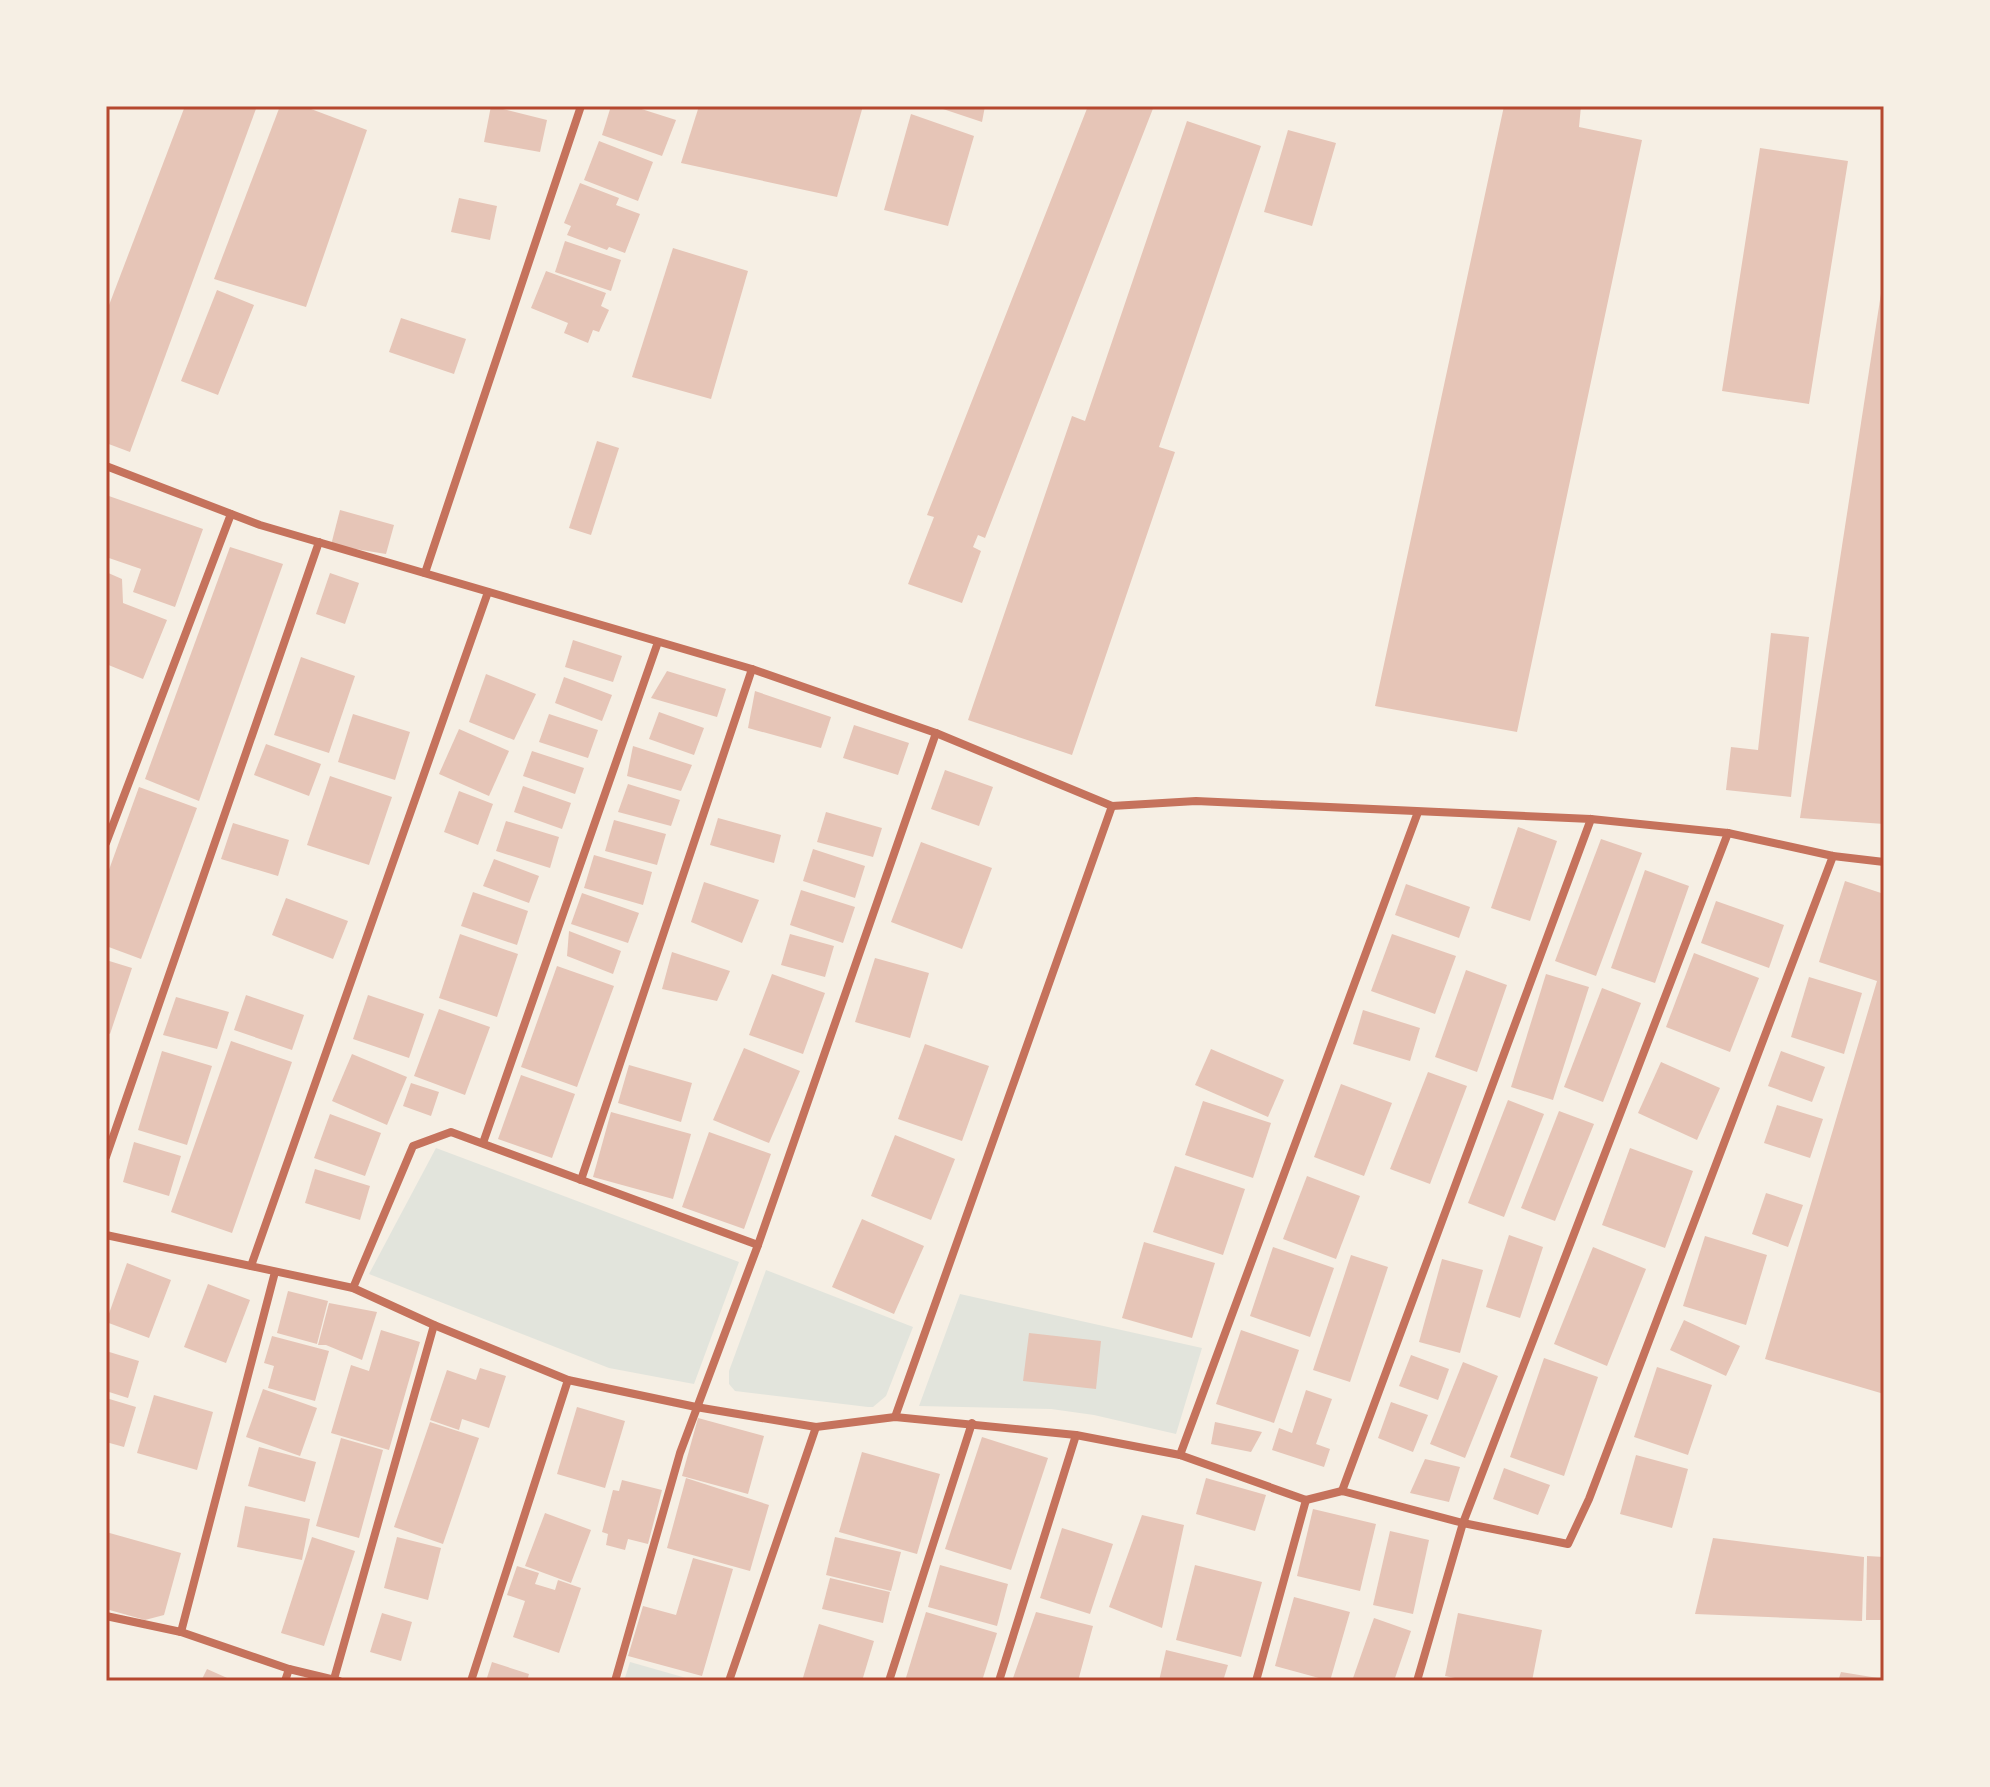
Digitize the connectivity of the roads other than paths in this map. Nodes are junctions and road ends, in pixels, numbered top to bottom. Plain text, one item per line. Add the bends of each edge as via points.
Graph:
1 (581, 106) edge
2 (106, 466) edge
3 (231, 514) junction
4 (319, 542) junction
5 (425, 573) junction
6 (488, 592) junction
7 (658, 642) junction
8 (752, 669) junction
9 (936, 733) junction
10 (1112, 806) junction
11 (1418, 812) junction
12 (1591, 819) junction
13 (1728, 833) junction
14 (106, 843) edge
15 (1833, 856) junction
16 (1884, 862) edge
17 (483, 1143) junction
18 (106, 1157) edge
19 (581, 1180) junction
20 (106, 1235) edge
21 (758, 1245) junction
22 (251, 1266) junction
23 (275, 1272) junction
24 (353, 1288) junction
25 (434, 1325) junction
26 (568, 1380) junction
27 (696, 1407) junction
28 (895, 1417) junction
29 (972, 1423) junction
30 (816, 1427) junction
31 (1076, 1435) junction
32 (1180, 1455) junction
33 (1342, 1491) junction
34 (1306, 1500) junction
35 (1463, 1523) junction
36 (106, 1616) edge
37 (181, 1632) junction
38 (289, 1669) junction
39 (337, 1680) edge
40 (285, 1681) edge
41 (471, 1681) edge
42 (615, 1681) edge
43 (729, 1681) edge
44 (889, 1681) edge
45 (999, 1681) edge
46 (1256, 1681) edge
47 (1417, 1681) edge

1 - 5 street
2 - 3 street
3 - 4 street
3 - 14 street
4 - 5 street
4 - 18 street
5 - 6 street
6 - 7 street
6 - 22 street
7 - 8 street
7 - 17 street
8 - 9 street
8 - 19 street
9 - 10 street
9 - 21 street
10 - 11 street via 1196,801
10 - 28 street
11 - 12 street
11 - 32 street
12 - 13 street
12 - 33 street
13 - 15 street
13 - 35 street
15 - 16 street
15 - 35 street via 1568,1544
17 - 19 street
17 - 24 street via 451,1132 413,1146
19 - 21 street
20 - 22 street
21 - 27 street
22 - 23 street
23 - 24 street
23 - 37 street
24 - 25 street
25 - 26 street
25 - 39 street
26 - 27 street
26 - 41 street
27 - 30 street
27 - 42 street
28 - 29 street
28 - 30 street
29 - 31 street
29 - 44 street
30 - 43 street
31 - 32 street
31 - 45 street
32 - 34 street
33 - 34 street
33 - 35 street
34 - 46 street
35 - 47 street
36 - 37 street
37 - 38 street
38 - 39 street
38 - 40 street

